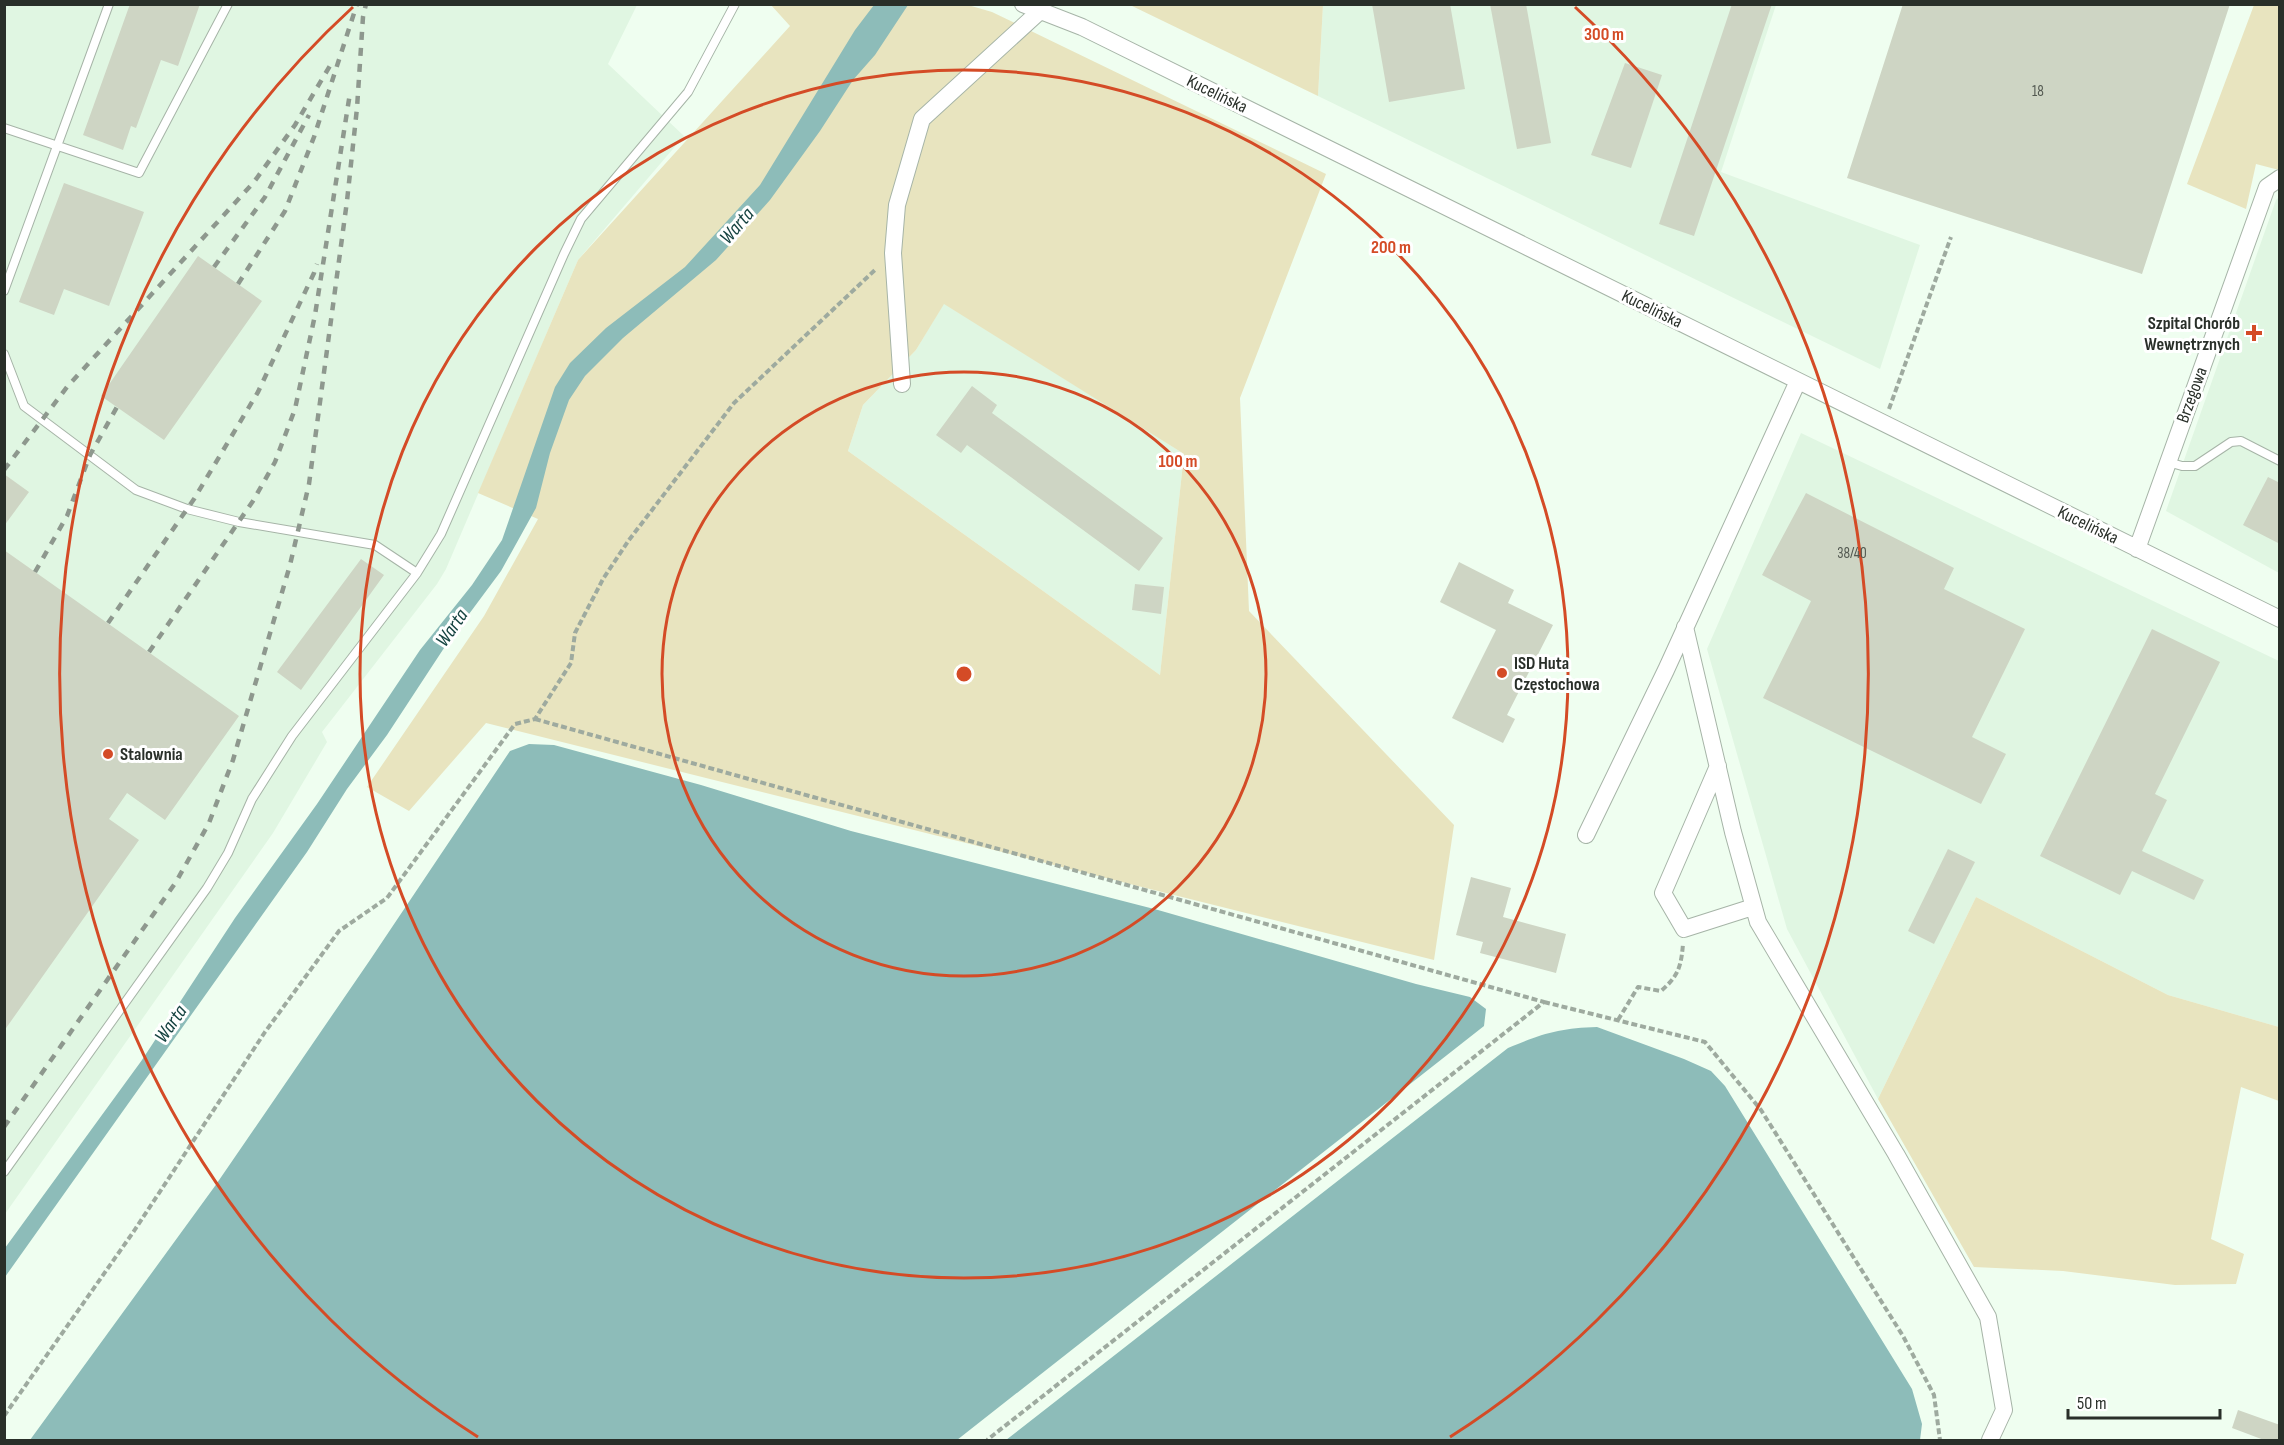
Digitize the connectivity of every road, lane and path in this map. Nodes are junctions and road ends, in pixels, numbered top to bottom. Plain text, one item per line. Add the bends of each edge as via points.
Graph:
1 (109, 4) edge
2 (228, 4) edge
3 (735, 4) edge
4 (1023, 4) edge
5 (1040, 11) junction
6 (4, 129) edge
7 (58, 148) junction
8 (2280, 178) edge
9 (1951, 237) dead end
10 (893, 253) junction
11 (4, 291) edge
12 (4, 354) edge
13 (1798, 381) junction
14 (902, 384) dead end
15 (1884, 424) junction
16 (2278, 457) edge
17 (2168, 462) junction
18 (2137, 549) junction
19 (417, 573) junction
20 (2280, 619) edge
21 (1685, 627) junction
22 (535, 719) junction
23 (1718, 766) junction
24 (1586, 835) dead end
25 (1753, 907) junction
26 (1684, 929) junction
27 (1544, 1002) junction
28 (1618, 1020) junction
29 (4, 1172) edge
30 (4, 1416) edge
31 (987, 1440) edge
32 (1940, 1440) edge
33 (1990, 1440) edge

1 - 7 lane
2 - 7 lane via 139,173
3 - 19 lane via 688,92 581,219 441,534
4 - 5 street, Kucelińska
5 - 10 street via 922,120 897,205
5 - 13 street, Kucelińska via 1082,27
6 - 7 lane
7 - 11 lane
8 - 17 street, Brzegowa via 2267,188
9 - 15 path
10 - 14 street
10 - 22 path via 734,403 603,579 574,633 571,663
12 - 19 lane via 24,406 136,490 187,509 239,522 375,545
13 - 15 street, Kucelińska
13 - 21 street
15 - 18 street, Kucelińska
16 - 17 lane via 2241,441 2231,442 2195,465
17 - 18 street, Brzegowa
18 - 20 street, Kucelińska
19 - 29 lane via 292,736 252,799 228,854 207,888
21 - 23 street
21 - 24 street
22 - 27 path
22 - 30 path via 515,724 387,898 339,931
23 - 25 street
23 - 26 street via 1663,893
25 - 26 street
25 - 33 street via 1758,922 1988,1317 2004,1410
26 - 28 path via 1682,962 1675,979 1661,991 1638,987
27 - 28 path
27 - 31 path
28 - 32 path via 1705,1042 1761,1110 1903,1336 1934,1395

